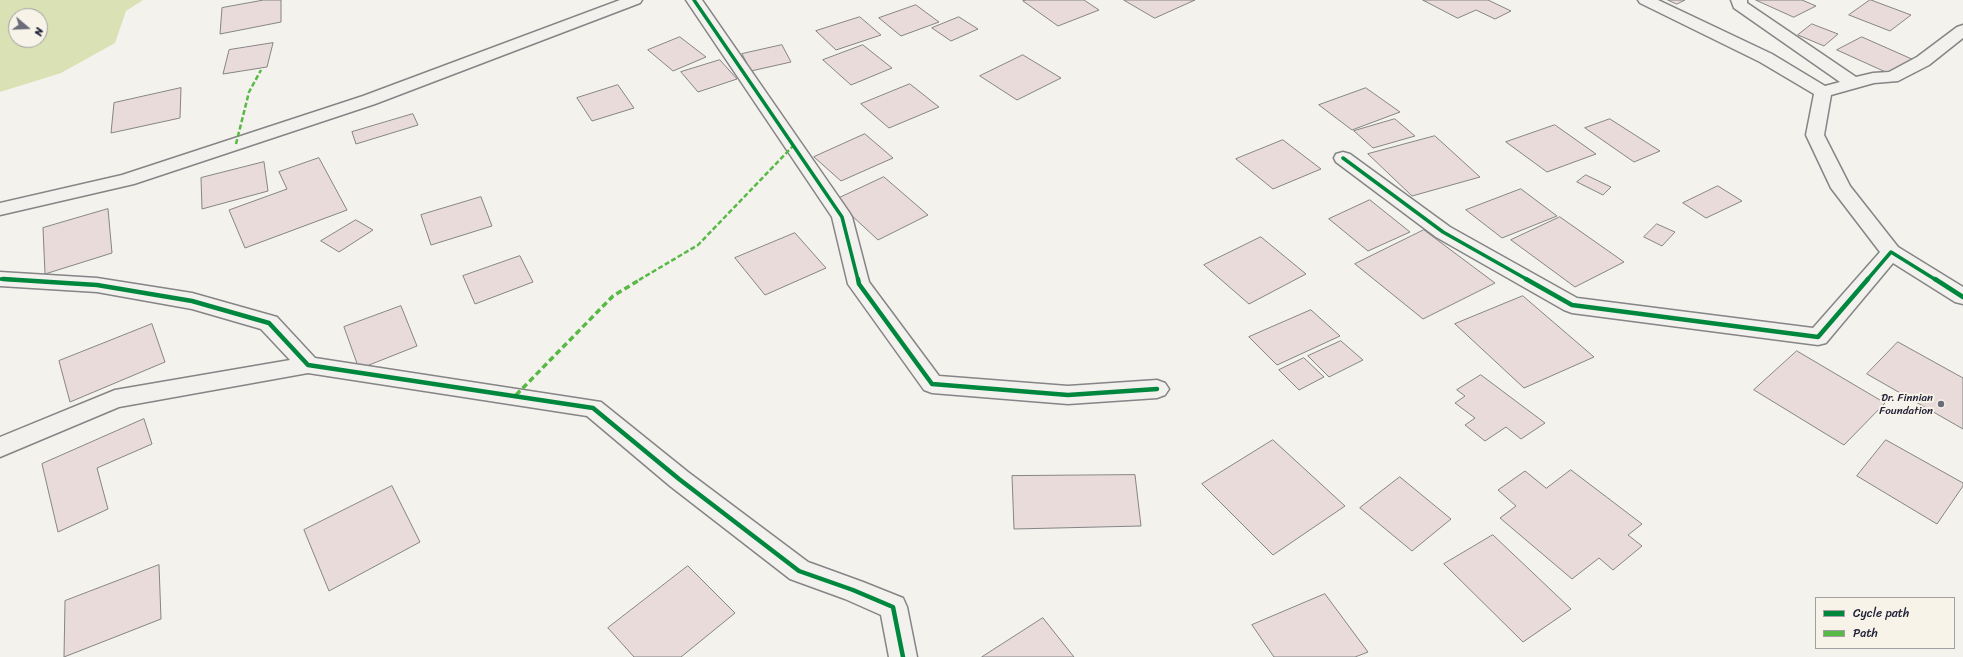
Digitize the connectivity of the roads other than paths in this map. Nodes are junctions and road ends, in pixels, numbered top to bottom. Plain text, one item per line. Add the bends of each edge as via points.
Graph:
1 (634, 0) edge
2 (694, 0) edge
3 (1646, 0) edge
4 (1739, 0) edge
5 (1963, 30) edge
6 (1854, 84) junction
7 (1824, 92) junction
8 (1343, 158) dead end
9 (0, 209) edge
10 (1891, 252) junction
11 (0, 279) edge
12 (1963, 297) edge
13 (308, 365) junction
14 (1157, 389) dead end
15 (0, 446) edge
16 (903, 657) edge

1 - 9 street via 369,100 127,180
2 - 14 street via 842,217 859,284 932,384 1068,395
3 - 7 street via 1766,58
4 - 6 street via 1740,5
5 - 6 street via 1923,61 1892,77 1873,78
6 - 7 street
7 - 10 street via 1815,134 1840,188
8 - 10 street via 1442,232 1572,305 1818,337
10 - 12 street
11 - 13 street via 97,285 192,302 269,323
13 - 15 street via 115,399
13 - 16 street via 593,408 799,572 893,607

